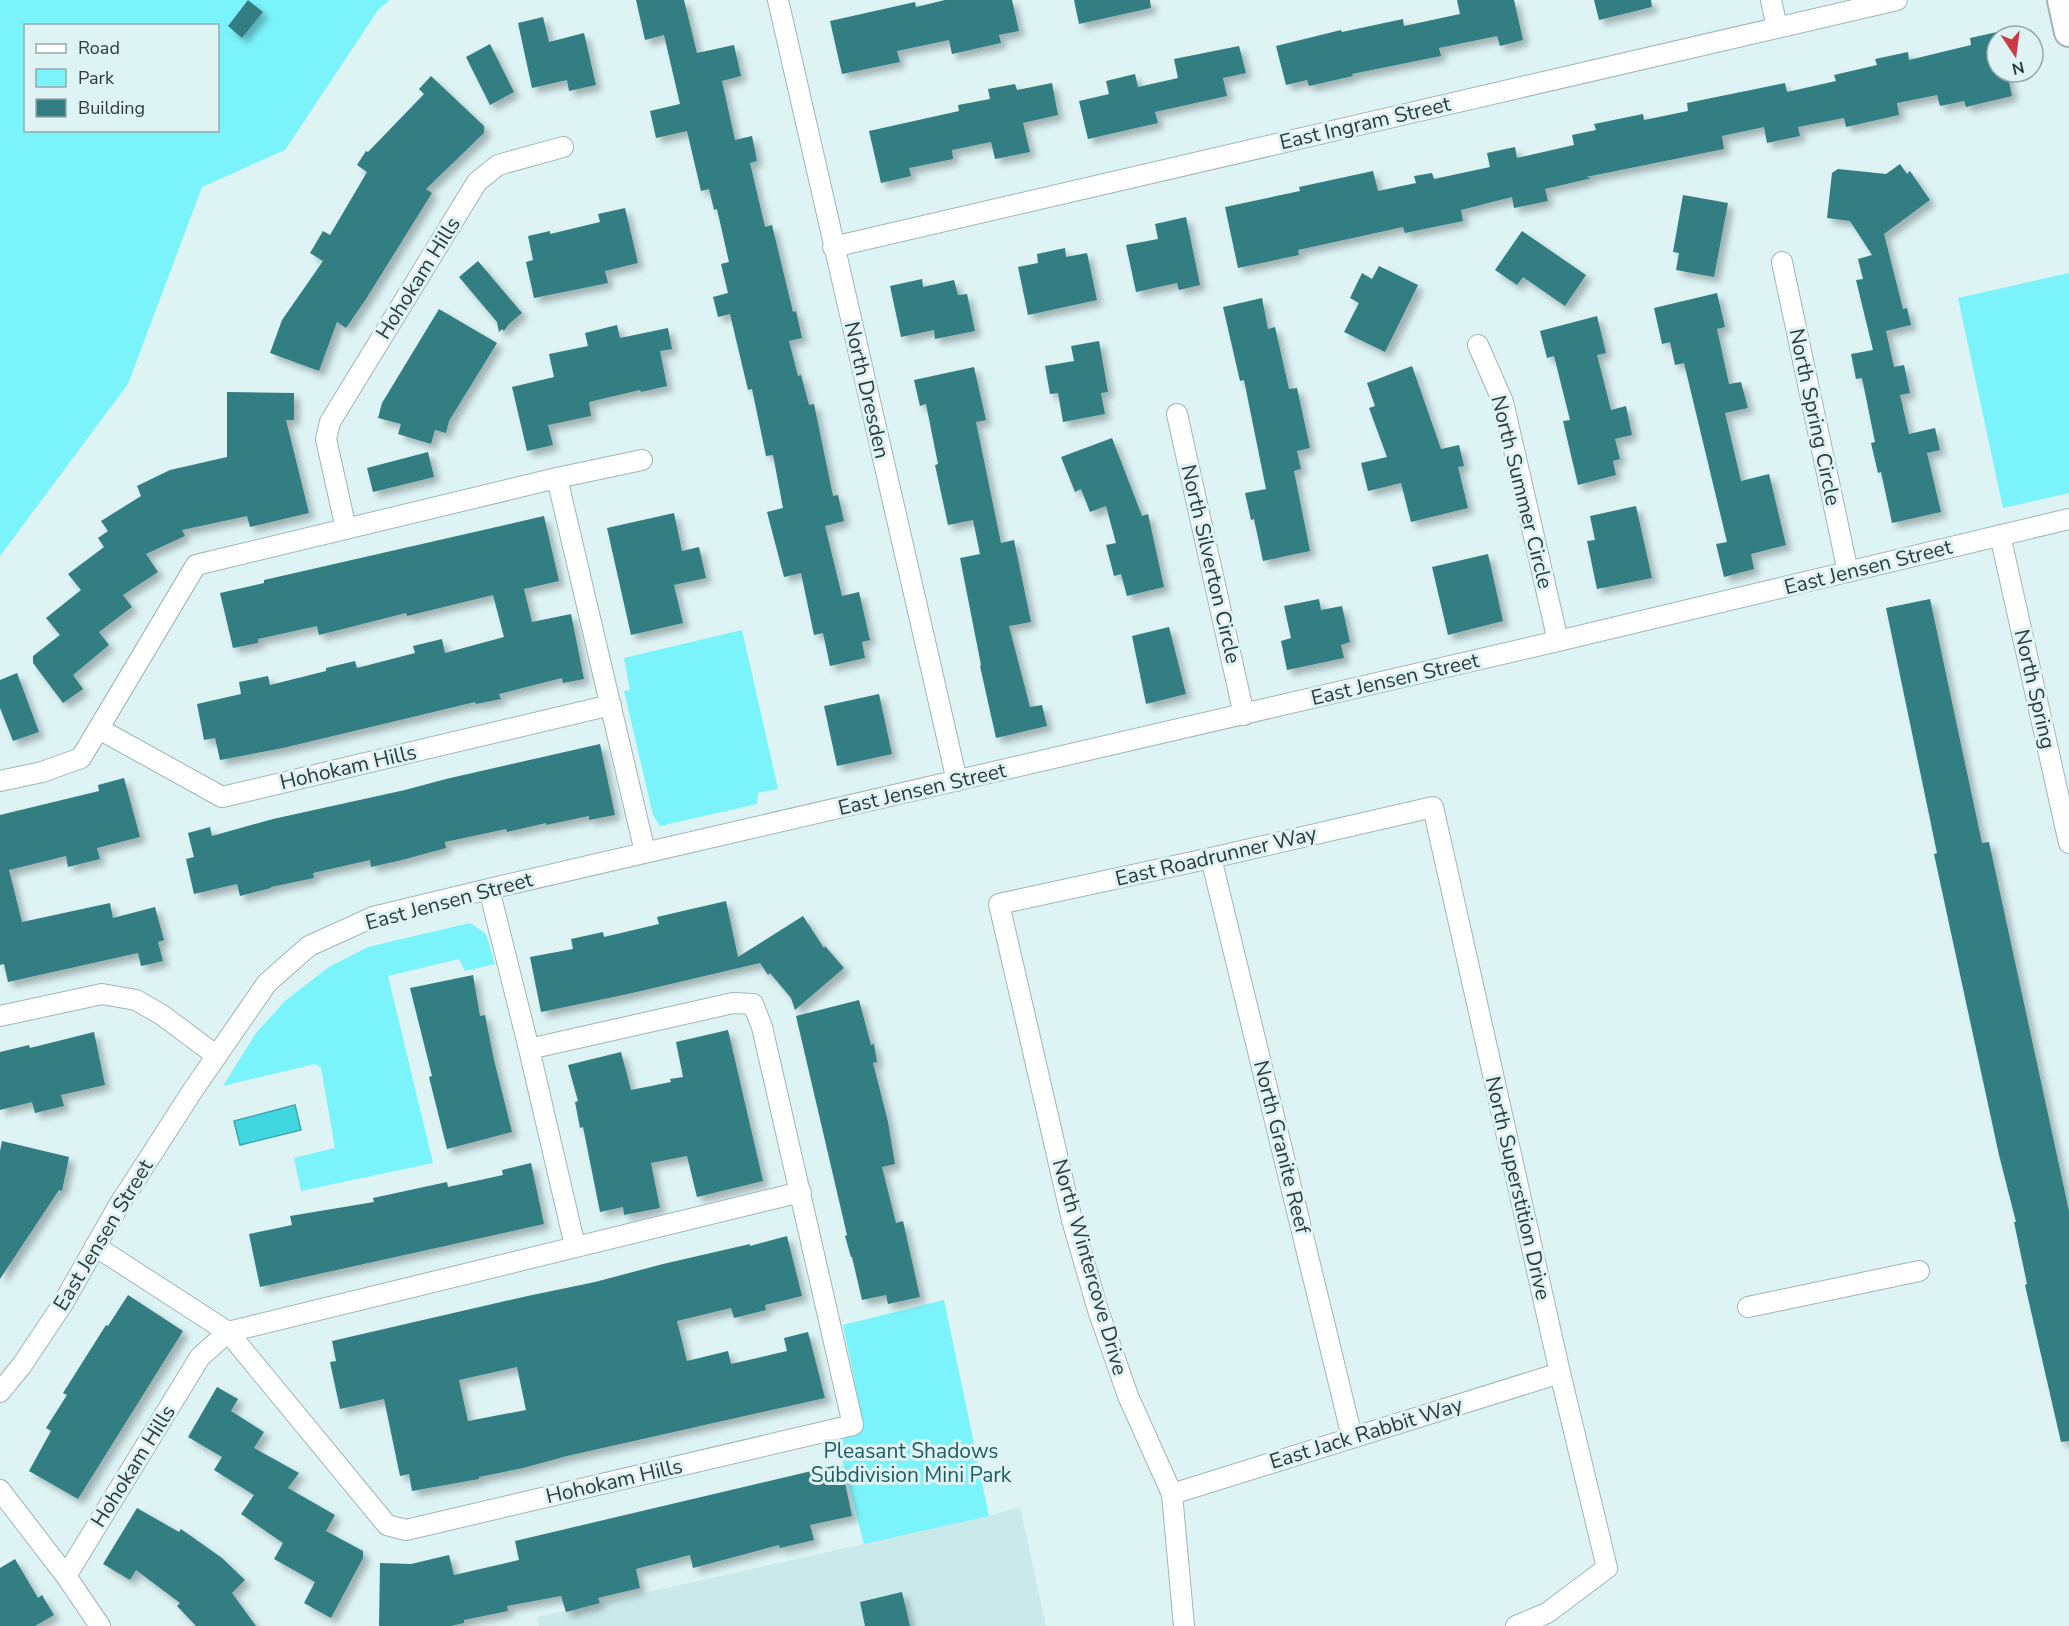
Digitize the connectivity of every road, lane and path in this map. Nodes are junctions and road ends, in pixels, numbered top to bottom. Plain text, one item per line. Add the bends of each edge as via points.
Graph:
1 (778, 0) edge
2 (1770, 0) edge
3 (1897, 0) edge
4 (2062, 0) edge
5 (1777, 27) junction
6 (2069, 32) edge
7 (563, 147) dead end
8 (833, 247) junction
9 (1782, 262) dead end
10 (1478, 345) dead end
11 (1177, 414) dead end
12 (642, 460) dead end
13 (557, 478) junction
14 (2069, 519) edge
15 (346, 529) junction
16 (2000, 535) junction
17 (1848, 572) junction
18 (1558, 641) junction
19 (611, 705) junction
20 (1244, 715) junction
21 (99, 729) junction
22 (957, 780) junction
23 (0, 781) edge
24 (1433, 807) joint
25 (2069, 843) edge
26 (645, 852) junction
27 (1211, 858) junction
28 (489, 889) junction
29 (999, 904) joint
30 (0, 1016) edge
31 (529, 1049) junction
32 (217, 1056) junction
33 (801, 1192) junction
34 (95, 1246) junction
35 (575, 1246) junction
36 (1919, 1271) dead end
37 (1748, 1307) dead end
38 (228, 1332) junction
39 (1560, 1373) junction
40 (0, 1392) edge
41 (1352, 1437) junction
42 (0, 1490) edge
43 (1172, 1494) junction
44 (66, 1576) junction
45 (100, 1626) edge
46 (1184, 1626) edge
47 (1516, 1626) edge

1 - 8 street, North Dresden
2 - 5 street
3 - 5 street, East Ingram Street
4 - 6 main road
5 - 8 street, East Ingram Street
7 - 15 street, Hohokam Hills via 498,165 477,182 330,422 326,439
8 - 22 street, North Dresden
9 - 17 street, North Spring Circle
10 - 18 street, North Summer Circle via 1503,402
11 - 20 street, North Silverton Circle
12 - 13 street
13 - 15 street
13 - 19 street
14 - 16 street, East Jensen Street
15 - 21 street via 196,565
16 - 17 street, East Jensen Street
16 - 25 street, North Spring
17 - 18 street, East Jensen Street
18 - 20 street, East Jensen Street
19 - 21 street, Hohokam Hills via 222,797
19 - 26 street
20 - 22 street, East Jensen Street
21 - 23 street via 81,758
22 - 26 street, East Jensen Street
24 - 27 street, East Roadrunner Way
24 - 39 street, North Superstition Drive
26 - 28 street, East Jensen Street
27 - 29 street, East Roadrunner Way
27 - 41 street, North Granite Reef
28 - 31 street
28 - 32 street, East Jensen Street via 373,917 309,946 267,983
29 - 43 street, North Wintercove Drive via 1072,1220 1098,1310 1128,1396
30 - 32 street via 102,994 136,1000
31 - 33 street, Hohokam Hills via 733,1003 753,1004 762,1027
31 - 35 street
32 - 34 street, East Jensen Street
33 - 35 street, Hohokam Hills
33 - 38 street, Hohokam Hills via 853,1425 406,1530 387,1525
34 - 38 street, Hohokam Hills
34 - 40 street, East Jensen Street via 62,1305
35 - 38 street, Hohokam Hills
36 - 37 street
38 - 44 street, Hohokam Hills via 200,1357
39 - 41 street, East Jack Rabbit Way
39 - 47 street, North Superstition Drive via 1607,1568 1547,1613
41 - 43 street, East Jack Rabbit Way
42 - 44 street
43 - 46 street, North Wintercove Drive
44 - 45 street

